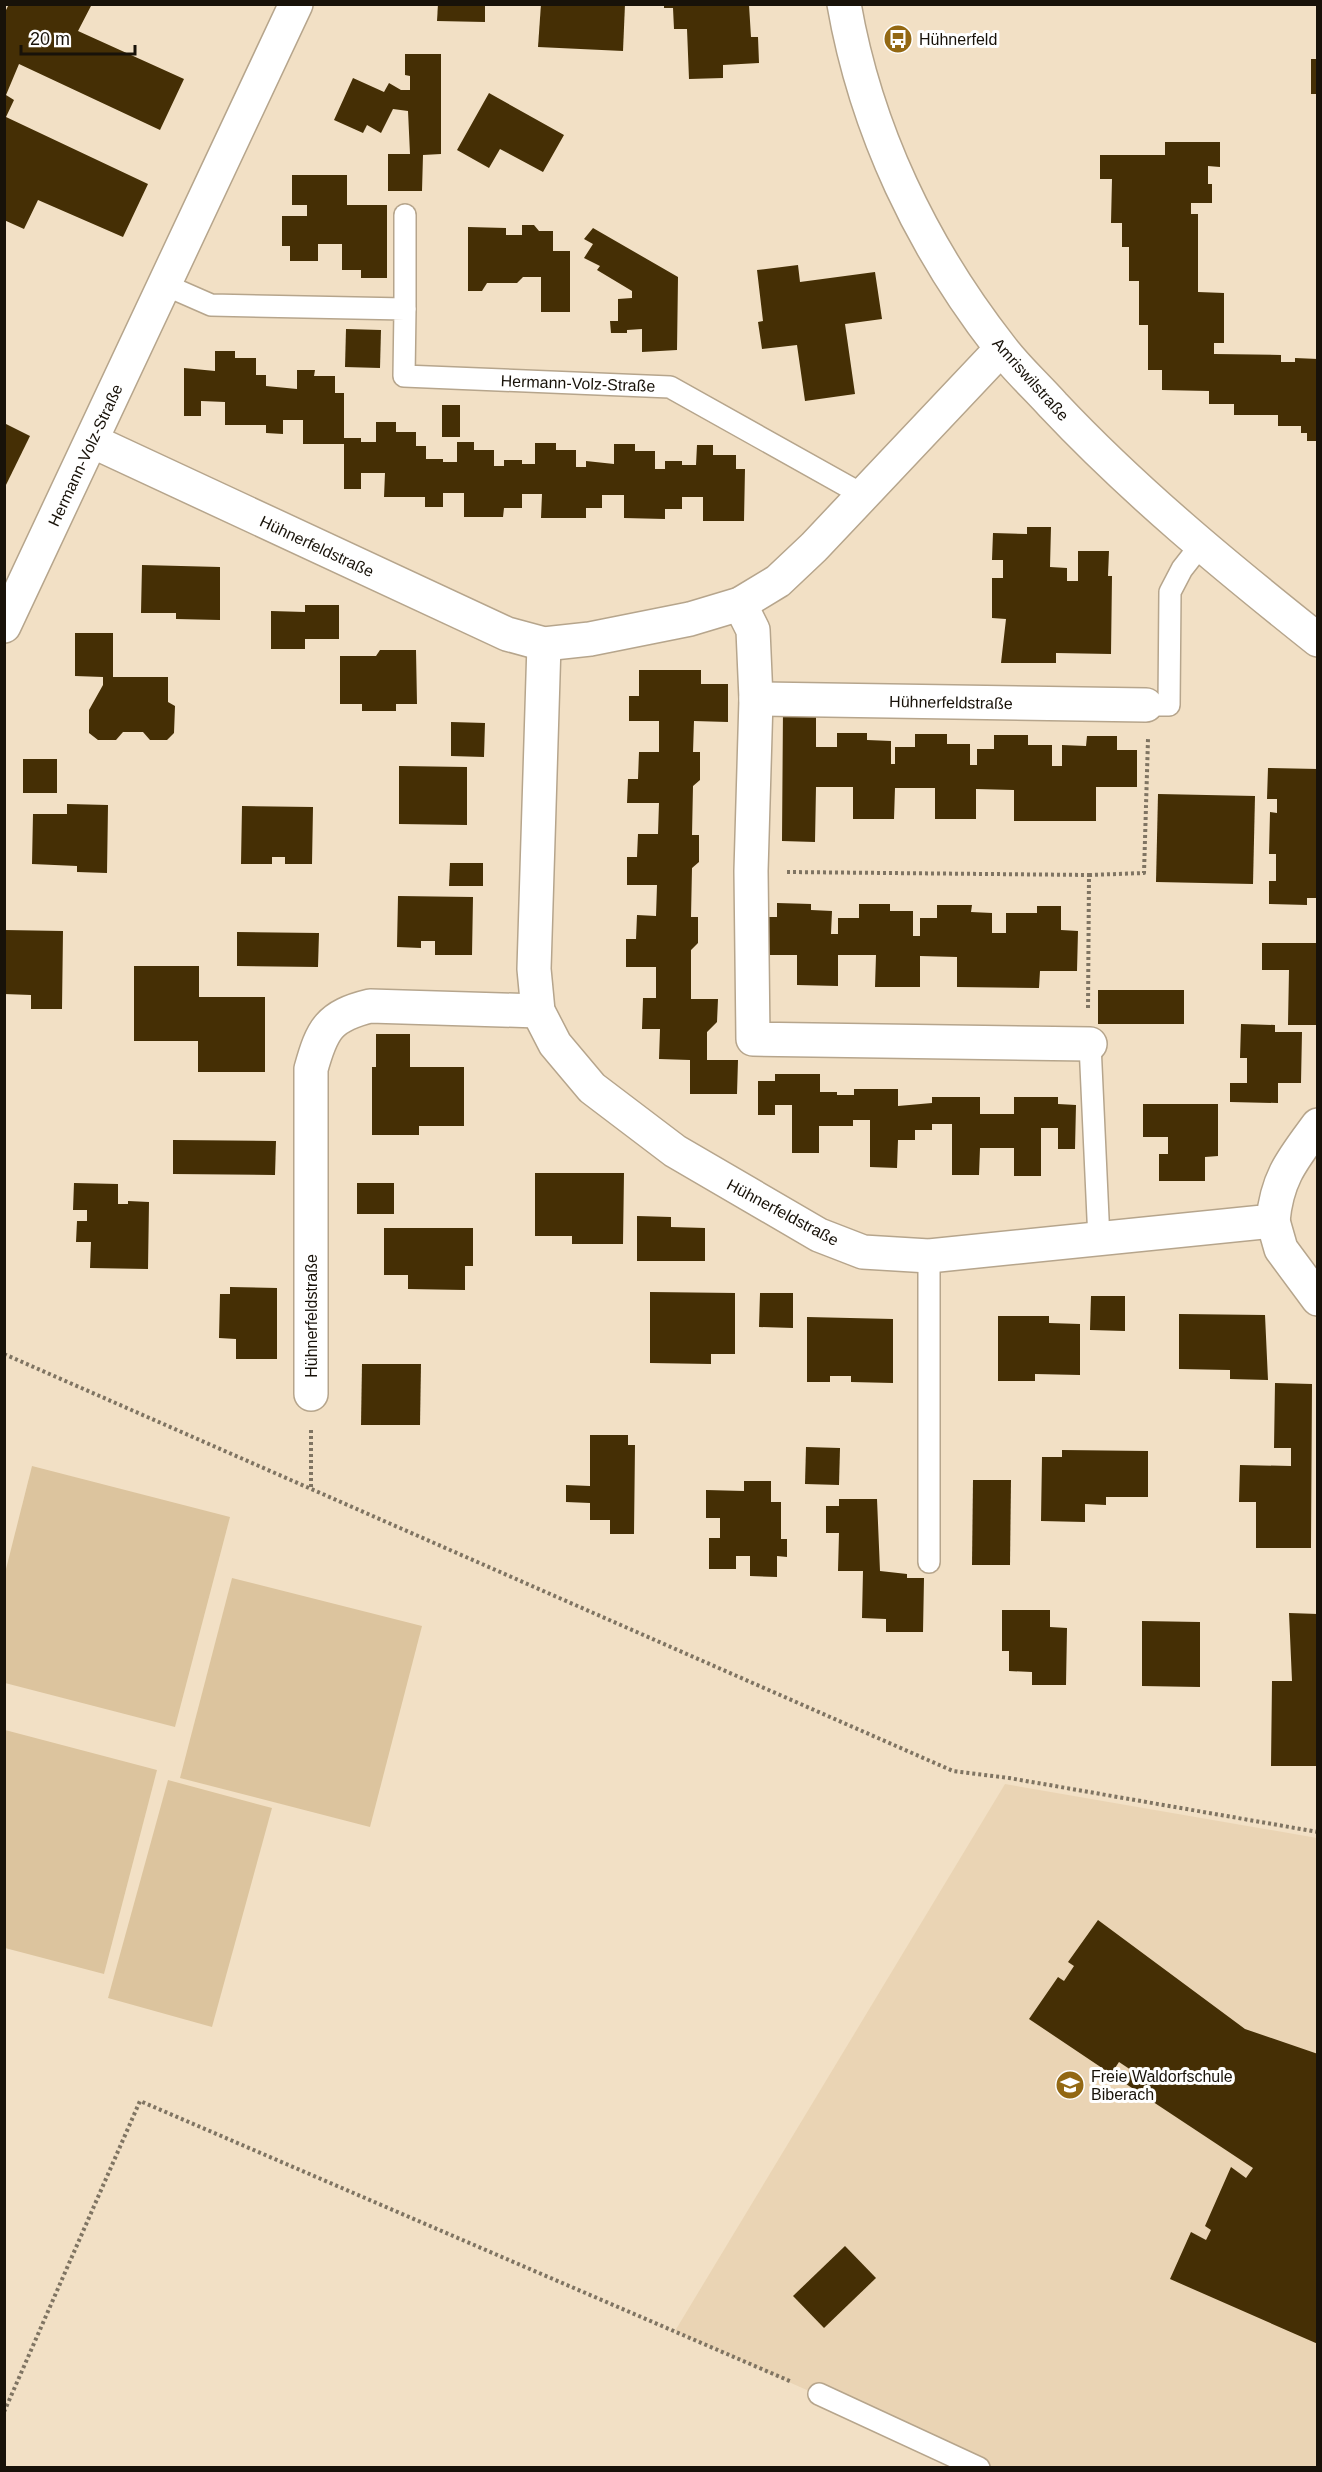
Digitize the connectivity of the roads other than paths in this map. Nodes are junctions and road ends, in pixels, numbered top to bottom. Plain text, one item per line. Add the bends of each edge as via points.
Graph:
1 (296, 4) edge
2 (844, 4) edge
3 (405, 215) dead end
4 (163, 284) junction
5 (405, 309) junction
6 (1001, 349) junction
7 (93, 441) junction
8 (863, 495) junction
9 (1200, 546) junction
10 (740, 604) junction
11 (4, 626) edge
12 (1317, 640) edge
13 (544, 644) junction
14 (756, 699) junction
15 (1146, 705) joint
16 (538, 1011) junction
17 (1090, 1044) joint
18 (1317, 1125) edge
19 (1273, 1221) junction
20 (1099, 1240) junction
21 (929, 1256) junction
22 (1317, 1299) edge
23 (311, 1394) road end
24 (929, 1562) dead end
25 (819, 2394) road end
26 (979, 2468) edge

1 - 4 street, Hermann-Volz-Straße
2 - 6 street, Amriswilstraße via 853,57 889,162 934,252
3 - 5 lane, Hermann-Volz-Straße
4 - 5 lane via 211,305
4 - 7 street, Hermann-Volz-Straße
5 - 8 lane, Hermann-Volz-Straße via 404,376 670,387
6 - 8 street, Hühnerfeldstraße
6 - 9 street, Amriswilstraße via 1093,447
7 - 11 street, Hermann-Volz-Straße
7 - 13 street, Hühnerfeldstraße via 507,634
8 - 10 street, Hühnerfeldstraße via 777,581
9 - 12 street, Amriswilstraße
9 - 15 lane via 1170,592 1169,705
10 - 13 street, Hühnerfeldstraße via 690,619
10 - 14 street via 753,630
13 - 16 street, Hühnerfeldstraße via 534,969
14 - 15 street, Hühnerfeldstraße
14 - 17 street via 751,871 753,1039
16 - 21 street, Hühnerfeldstraße via 555,1044 592,1088 675,1151 830,1239 863,1252
16 - 23 street, Hühnerfeldstraße via 370,1006 348,1011 332,1022 319,1039 311,1069
17 - 20 lane
18 - 19 street via 1275,1194
19 - 20 street, Hühnerfeldstraße
19 - 22 street via 1281,1249
20 - 21 street, Hühnerfeldstraße
21 - 24 lane
25 - 26 lane

